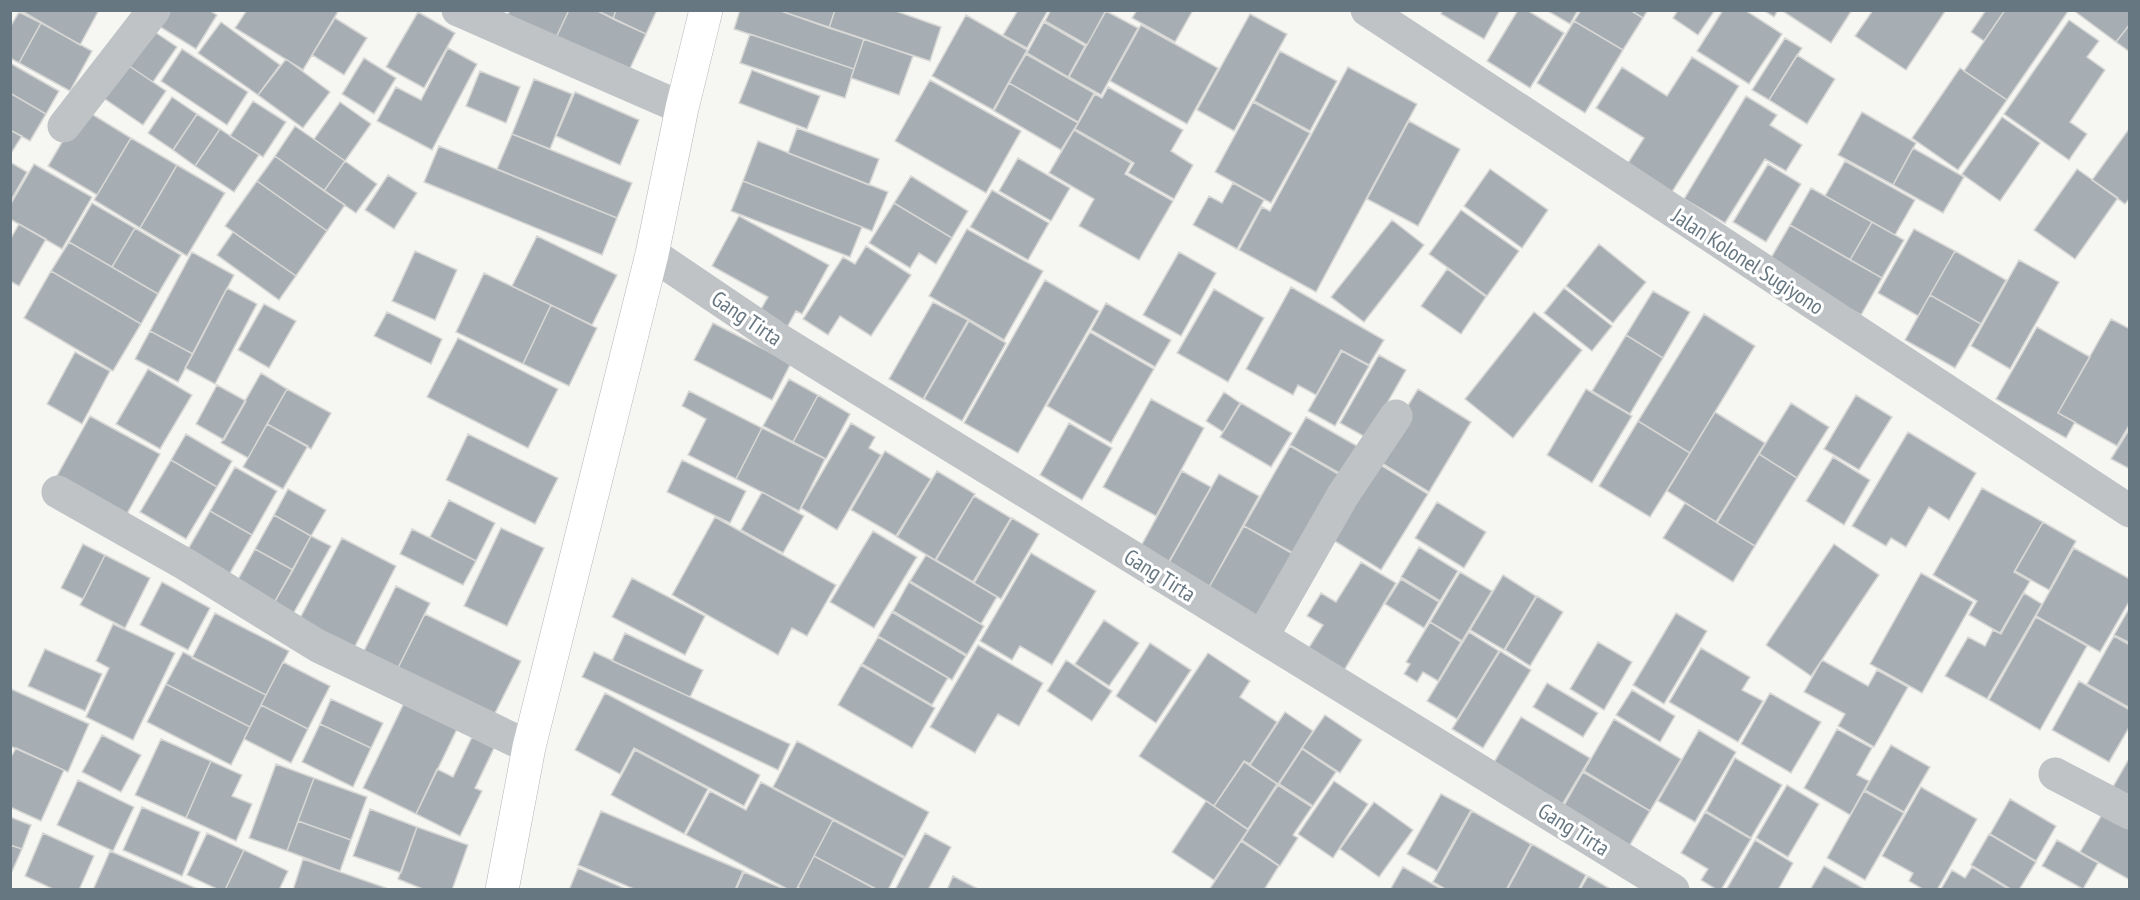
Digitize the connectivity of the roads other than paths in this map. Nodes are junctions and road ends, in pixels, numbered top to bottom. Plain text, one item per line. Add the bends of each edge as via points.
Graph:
1 (154, 10) edge
2 (458, 10) edge
3 (706, 10) edge
4 (1366, 10) edge
5 (682, 108) junction
6 (64, 126) dead end
7 (652, 254) junction
8 (1396, 416) dead end
9 (58, 492) dead end
10 (2130, 511) edge
11 (1262, 637) junction
12 (529, 747) junction
13 (2055, 774) dead end
14 (2130, 813) edge
15 (502, 890) edge
16 (1673, 890) edge

1 - 6 street
2 - 5 street
3 - 5 main road
4 - 10 street, Jalan Kolonel Sugiyono
5 - 7 main road
7 - 11 street, Gang Tirta via 778,339
7 - 12 main road
8 - 11 street via 1343,495
9 - 12 street via 318,646
11 - 16 street, Gang Tirta
12 - 15 main road
13 - 14 street

